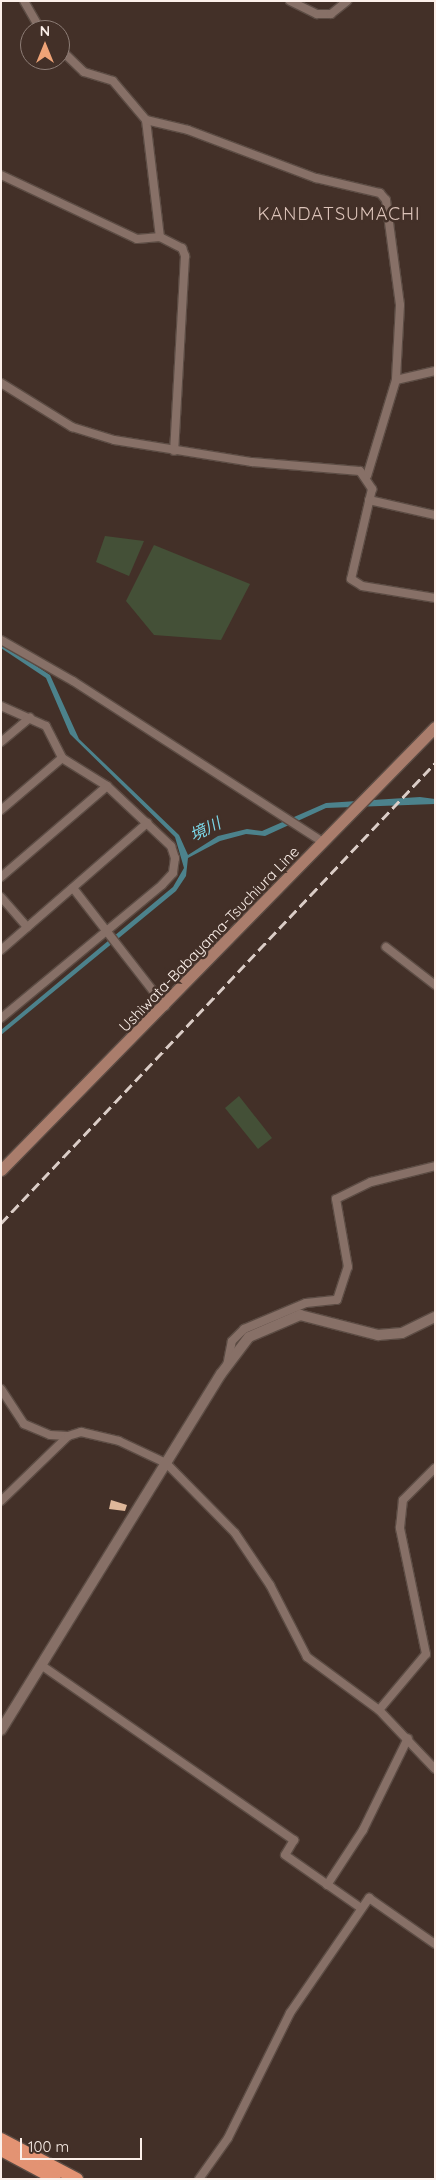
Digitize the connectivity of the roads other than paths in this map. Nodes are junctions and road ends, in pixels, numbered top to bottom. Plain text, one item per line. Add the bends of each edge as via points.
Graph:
1 (24, 1) edge
2 (290, 1) edge
3 (346, 1) edge
4 (35, 20) edge
5 (70, 59) edge
6 (146, 120) junction
7 (1, 174) edge
8 (160, 237) junction
9 (435, 371) edge
10 (396, 380) junction
11 (1, 382) edge
12 (174, 451) junction
13 (367, 476) junction
14 (369, 500) junction
15 (435, 515) edge
16 (435, 598) edge
17 (1, 640) edge
18 (1, 706) edge
19 (30, 718) junction
20 (435, 727) edge
21 (1, 742) edge
22 (62, 758) junction
23 (107, 786) junction
24 (1, 810) edge
25 (147, 823) junction
26 (323, 842) junction
27 (1, 877) edge
28 (73, 888) junction
29 (1, 897) edge
30 (27, 927) junction
31 (107, 930) junction
32 (386, 947) dead end
33 (1, 950) edge
34 (435, 985) edge
35 (165, 1006) junction
36 (1, 1018) edge
37 (435, 1166) edge
38 (1, 1170) edge
39 (435, 1317) edge
40 (227, 1366) junction
41 (1, 1389) edge
42 (68, 1436) junction
43 (166, 1463) junction
44 (435, 1468) edge
45 (1, 1501) edge
46 (41, 1666) junction
47 (379, 1710) junction
48 (1, 1730) edge
49 (408, 1738) junction
50 (435, 1769) edge
51 (327, 1885) junction
52 (362, 1908) junction
53 (435, 1944) edge
54 (1, 2139) edge
55 (1, 2150) edge
56 (55, 2179) edge
57 (77, 2179) edge
58 (199, 2179) edge

1 - 4 street
2 - 3 street via 317,14 331,14
5 - 6 street via 84,72 113,81
6 - 8 street
6 - 10 street via 188,130 316,178 380,193 386,200 400,305
7 - 8 street via 137,239
8 - 12 street via 176,242 185,256
9 - 10 street
10 - 13 street
11 - 12 street via 72,427
12 - 13 street via 360,472
13 - 14 street via 372,489
14 - 15 street
14 - 16 street via 351,579 362,586
17 - 26 street via 73,681
18 - 19 street
19 - 21 street
19 - 22 street via 55,735
20 - 26 main road, Ushiwata-Babayama-Tsuchiura Line
22 - 23 street
22 - 24 street
23 - 25 street
23 - 27 street
25 - 28 street
25 - 31 street via 170,846 173,873
26 - 35 main road, Ushiwata-Babayama-Tsuchiura Line
28 - 30 street
28 - 31 street
29 - 30 street
30 - 33 street
31 - 35 street
31 - 36 street
32 - 34 street
35 - 38 main road, Ushiwata-Babayama-Tsuchiura Line
37 - 40 street via 371,1182 336,1199 348,1267 337,1300 306,1303 244,1329 232,1341 226,1355
39 - 40 street via 402,1333 378,1335 300,1315 249,1337
40 - 43 street
41 - 42 street via 24,1424 50,1435
42 - 43 street via 91,1432
42 - 45 street
43 - 46 street
43 - 47 street via 235,1533 270,1585 307,1657
44 - 47 street via 404,1500 400,1528 426,1654
46 - 48 street
46 - 51 street via 294,1840 285,1855
47 - 49 street
49 - 50 street
49 - 51 street via 363,1830
51 - 52 street
52 - 53 street via 369,1898
52 - 58 street via 290,2013 228,2138
54 - 57 highway
55 - 56 highway

